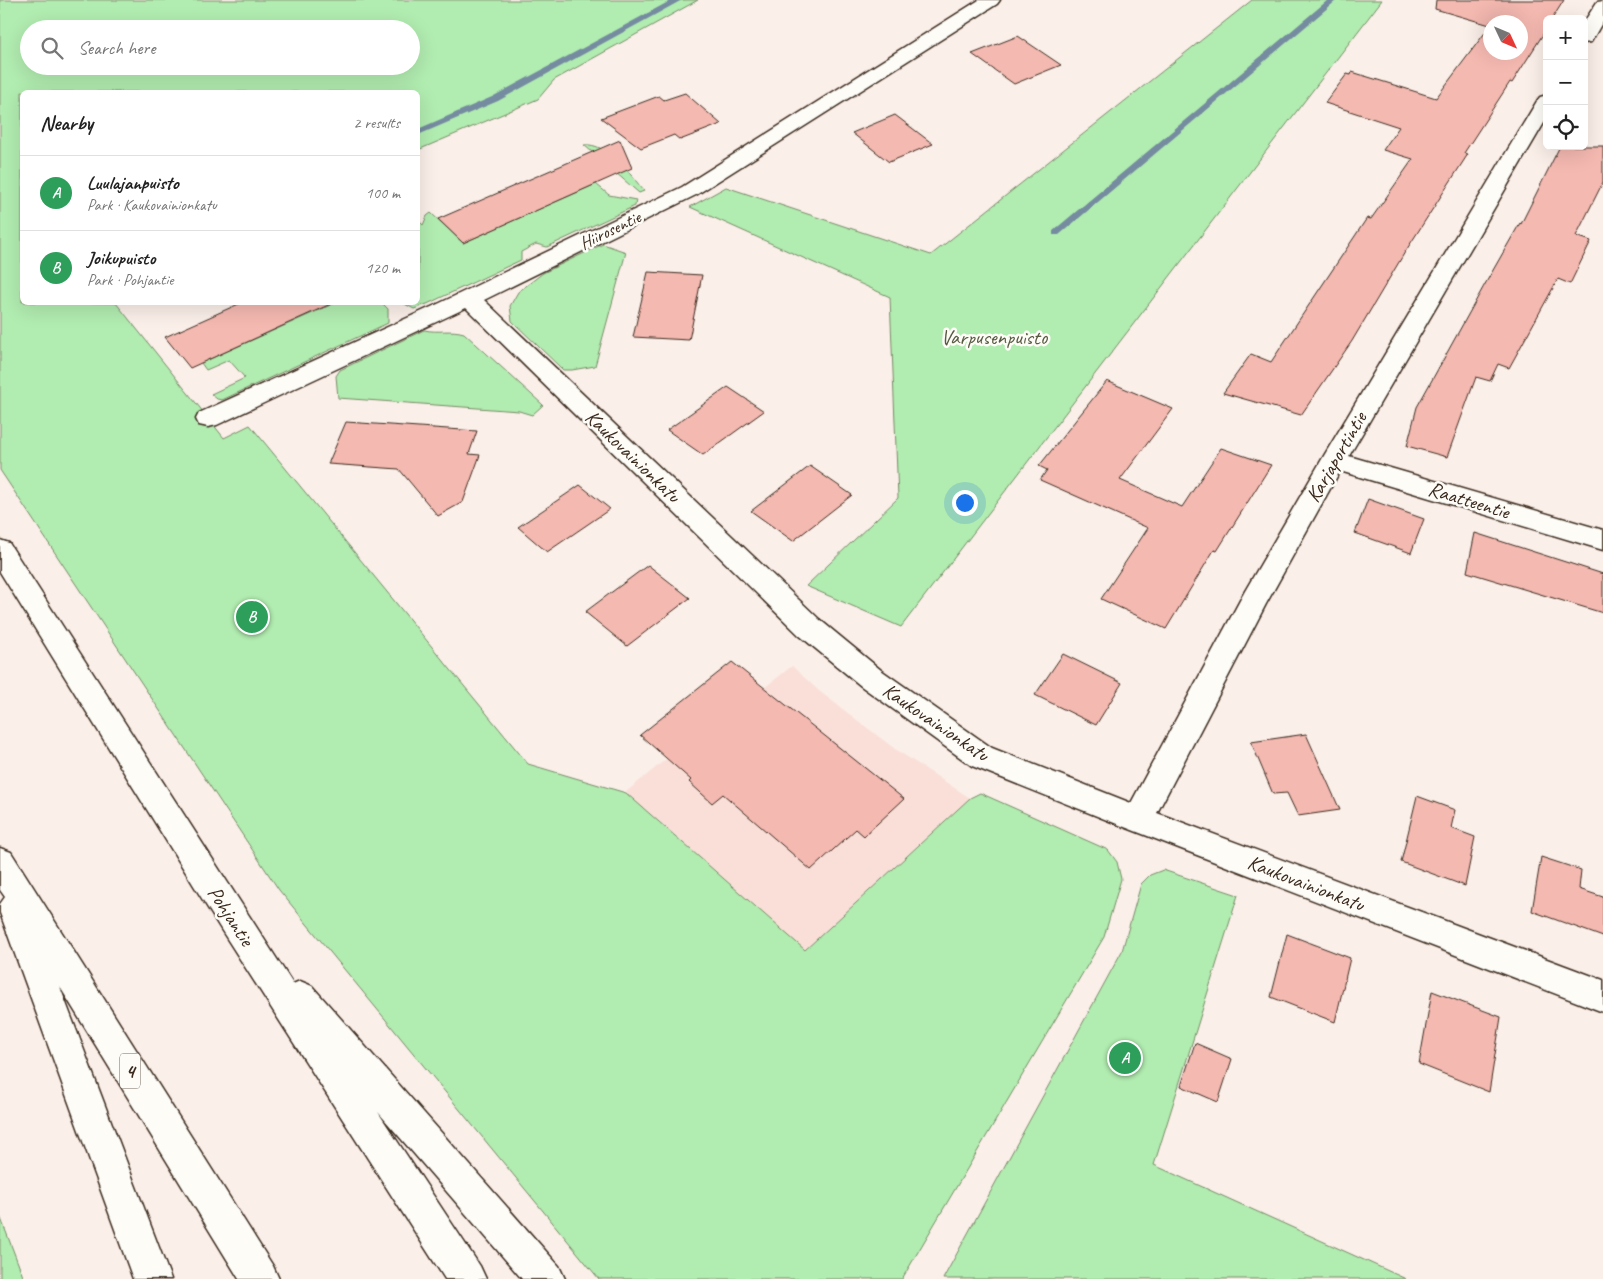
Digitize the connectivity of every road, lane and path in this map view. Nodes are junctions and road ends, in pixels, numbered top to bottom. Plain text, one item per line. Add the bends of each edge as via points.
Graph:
1 (991, 0) edge
2 (1603, 6) edge
3 (1588, 31) edge
4 (1545, 105) edge
5 (469, 298) junction
6 (208, 420) dead end
7 (1334, 460) junction
8 (1603, 540) edge
9 (0, 550) edge
10 (1138, 819) junction
11 (0, 862) edge
12 (0, 869) edge
13 (233, 921) junction
14 (1603, 996) edge
15 (152, 1279) edge
16 (260, 1279) edge
17 (467, 1279) edge
18 (546, 1279) edge

1 - 5 main road, Hiirosentie via 690,191
2 - 3 main road
4 - 7 main road, Karjaportintie
5 - 6 main road, Hiirosentie
5 - 10 main road, Kaukovainionkatu via 809,627 871,678 982,757
7 - 8 main road, Raatteentie
7 - 10 main road, Karjaportintie via 1242,621
9 - 13 main road, Pohjantie
10 - 14 main road, Kaukovainionkatu
11 - 16 main road, 4
12 - 15 main road
13 - 17 main road, Pohjantie
13 - 18 main road

